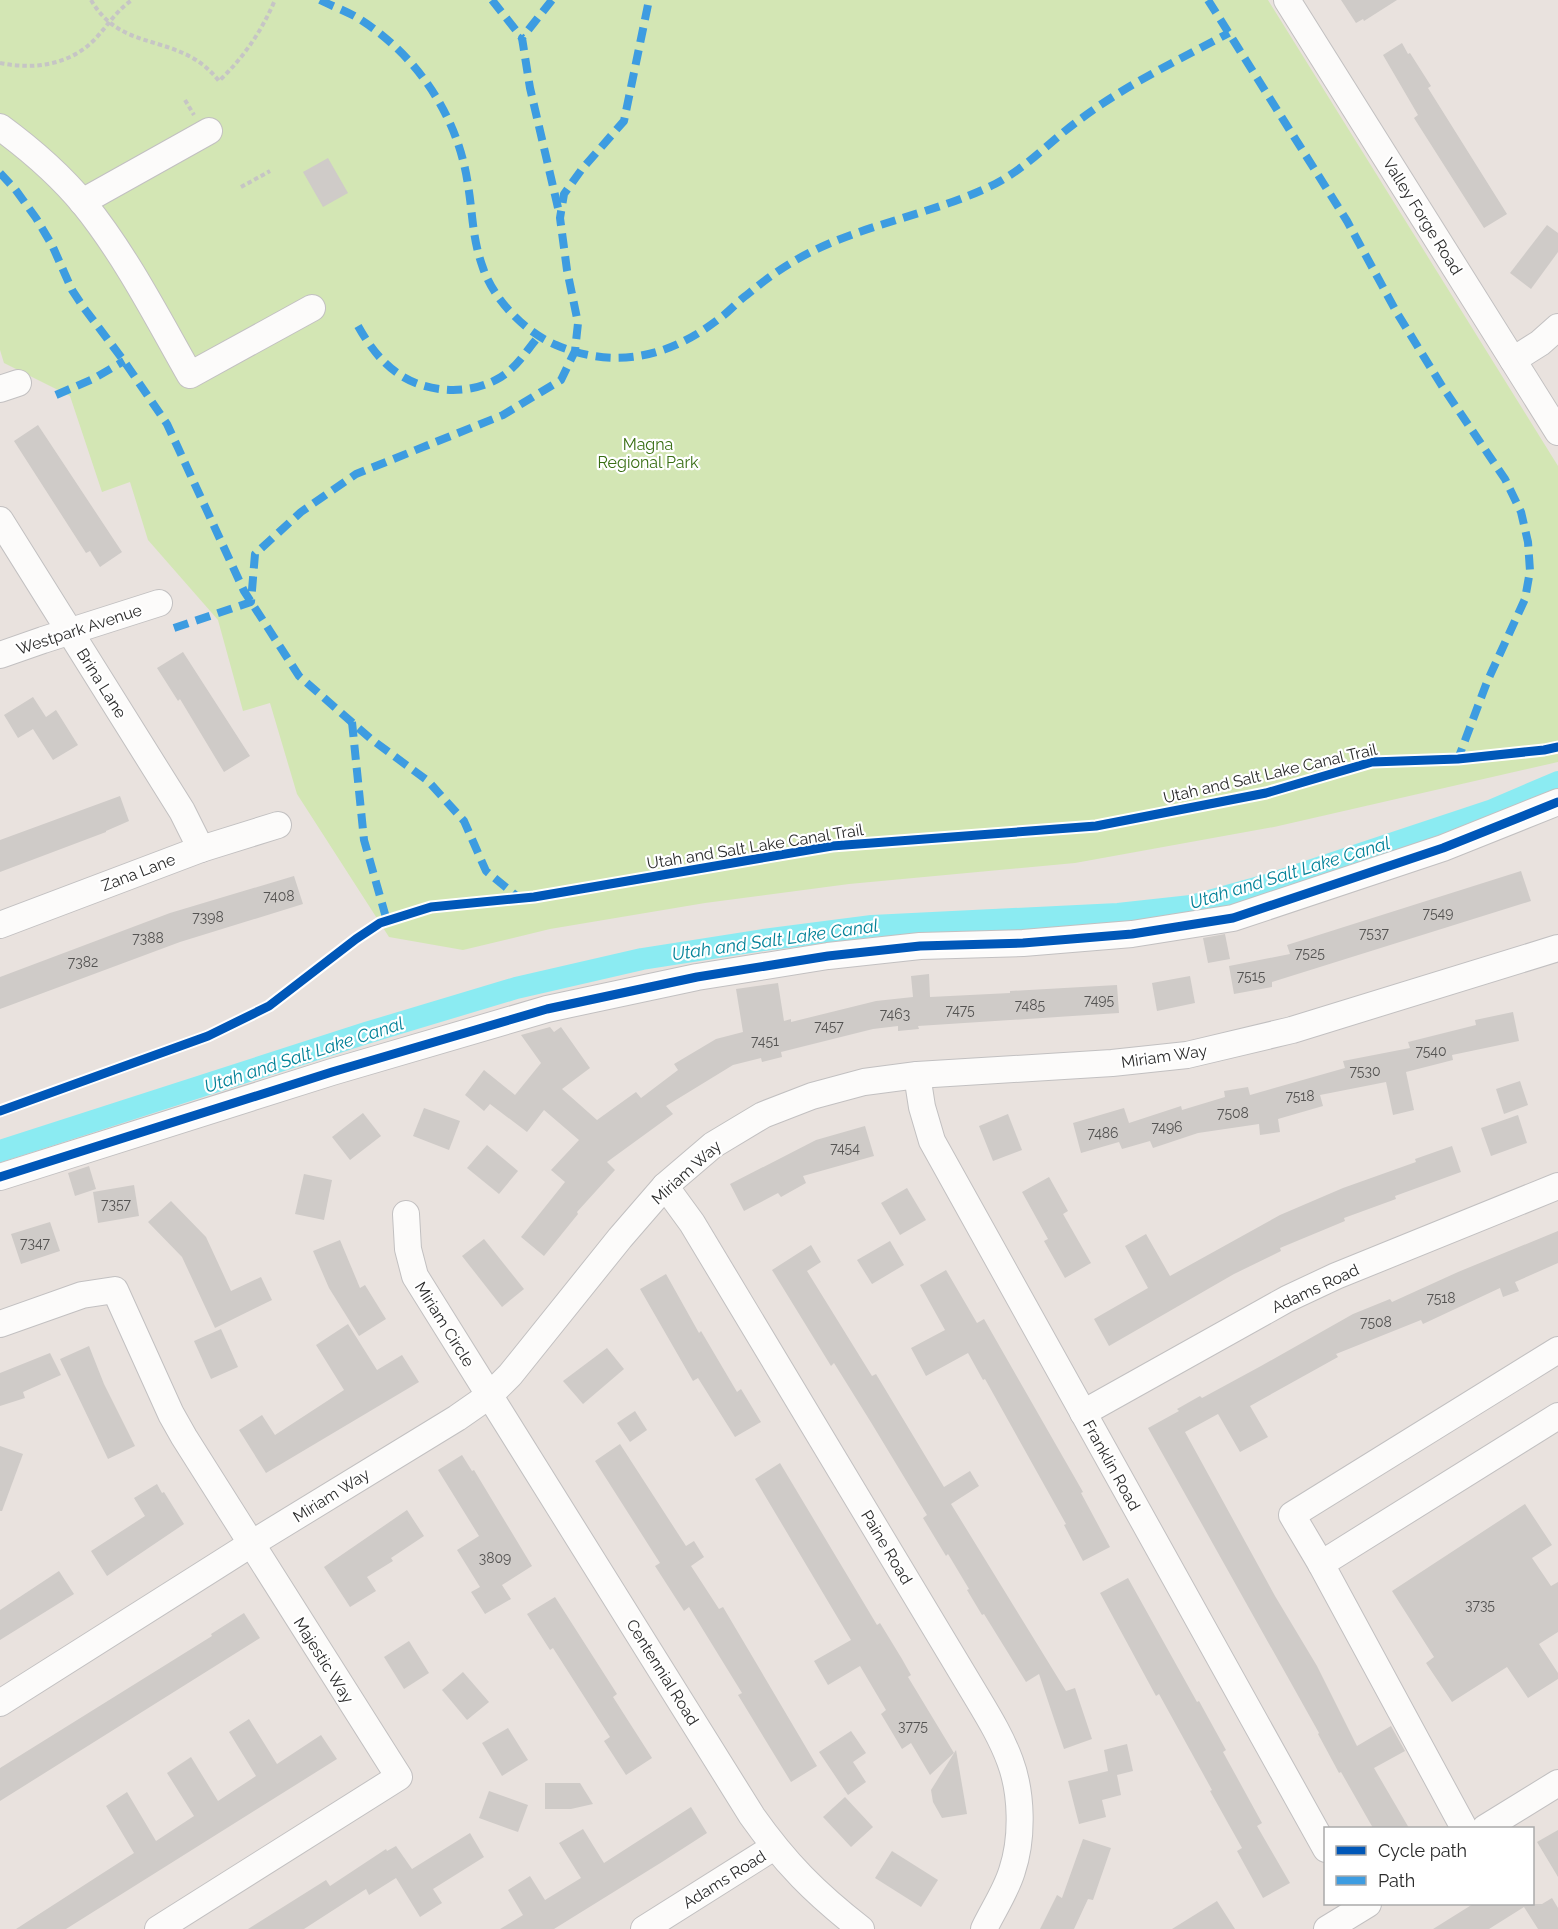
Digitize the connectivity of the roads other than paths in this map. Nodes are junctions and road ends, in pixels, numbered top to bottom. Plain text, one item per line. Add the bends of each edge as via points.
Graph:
1 (1287, 0) edge
2 (0, 126) edge
3 (209, 131) dead end
4 (82, 202) junction
5 (312, 308) dead end
6 (1558, 327) edge
7 (1513, 360) junction
8 (1558, 432) edge
9 (0, 520) edge
10 (159, 603) dead end
11 (70, 631) junction
12 (0, 655) edge
13 (1558, 802) edge
14 (278, 825) dead end
15 (201, 849) junction
16 (0, 925) edge
17 (1558, 948) edge
18 (917, 1075) junction
19 (0, 1177) edge
20 (665, 1186) junction
21 (1558, 1186) edge
22 (406, 1215) dead end
23 (0, 1324) edge
24 (1558, 1350) edge
25 (490, 1395) junction
26 (1083, 1413) junction
27 (1558, 1416) edge
28 (251, 1544) junction
29 (1321, 1564) junction
30 (0, 1702) edge
31 (1558, 1783) edge
32 (1463, 1827) edge
33 (1487, 1827) edge
34 (1324, 1845) edge
35 (774, 1847) junction
36 (1361, 1905) edge
37 (158, 1929) edge
38 (644, 1929) edge
39 (861, 1929) edge
40 (984, 1929) edge
41 (1327, 1929) edge

1 - 7 street, Valley Forge Road
2 - 4 street
3 - 4 street
4 - 5 street via 120,255 190,375
6 - 7 street
7 - 8 street, Valley Forge Road
9 - 11 street, Brina Lane
10 - 11 street, Westpark Avenue
11 - 12 street, Westpark Avenue
11 - 15 street, Brina Lane via 182,811
13 - 19 street via 1443,848 1233,918 1132,934 851,953 686,980 547,1010 332,1072
14 - 15 street, Zana Lane
15 - 16 street, Zana Lane
17 - 18 street, Miriam Way via 1292,1030 1187,1055
18 - 20 street, Miriam Way via 864,1082 763,1115 713,1144
18 - 26 street, Franklin Road via 932,1141
20 - 25 street, Miriam Way
20 - 40 street, Paine Road via 692,1223 972,1689 1011,1763 1018,1793 1018,1845 1012,1871
21 - 26 street, Adams Road via 1287,1299
22 - 25 street, Miriam Circle via 415,1276
23 - 28 street, Majestic Way via 82,1295 115,1290 171,1414
24 - 29 street via 1292,1515
25 - 28 street, Miriam Way
25 - 35 street, Centennial Road
26 - 34 street, Franklin Road
27 - 29 street
28 - 30 street, Miriam Way
28 - 37 street, Majestic Way via 399,1777
29 - 32 street
31 - 33 street
35 - 38 street, Adams Road
35 - 39 street, Centennial Road via 820,1896
36 - 41 street

